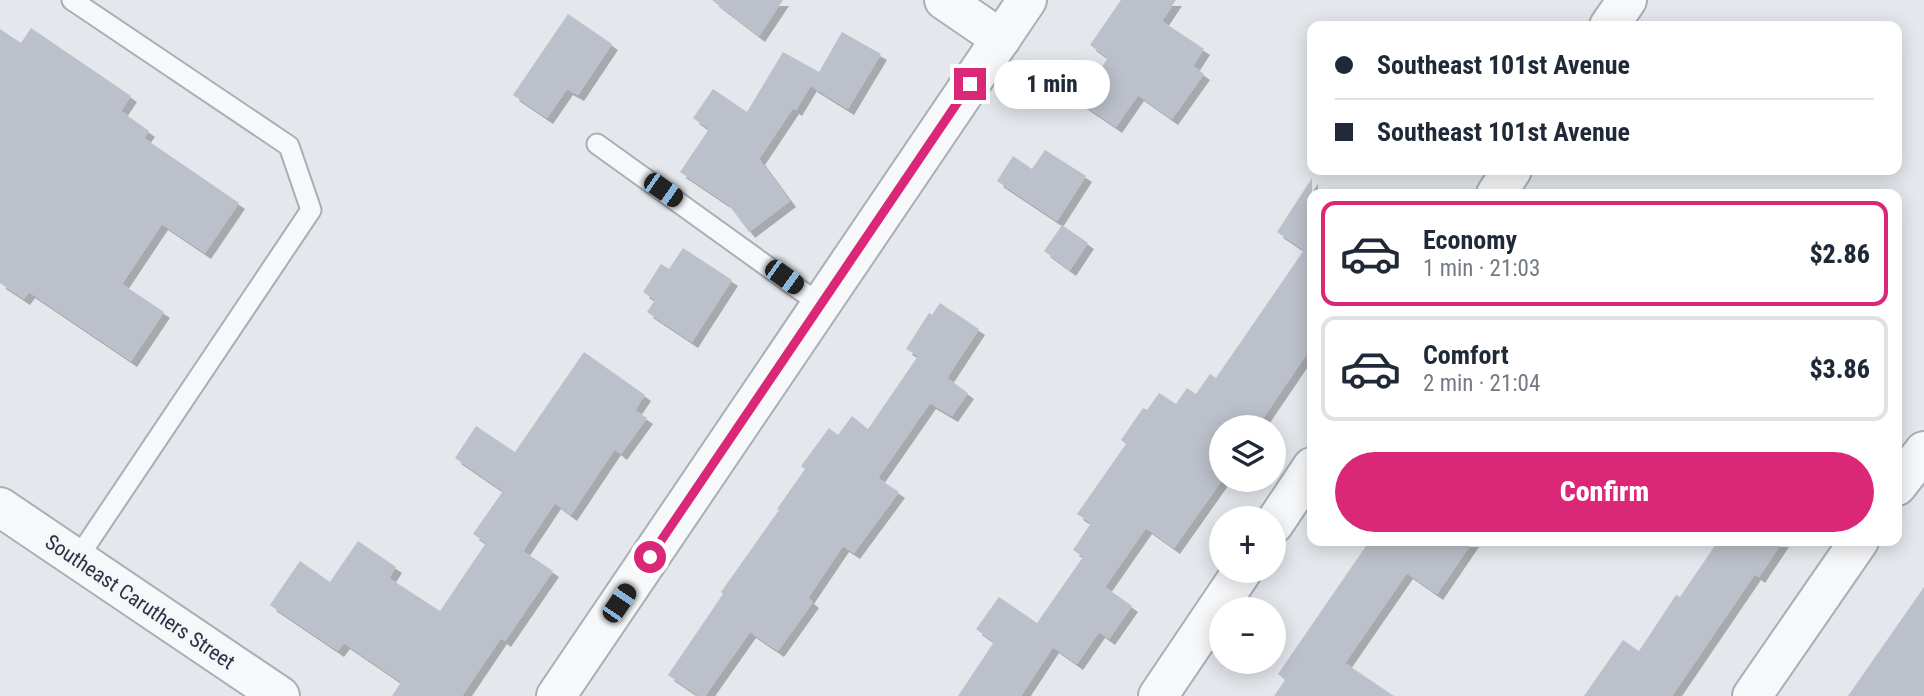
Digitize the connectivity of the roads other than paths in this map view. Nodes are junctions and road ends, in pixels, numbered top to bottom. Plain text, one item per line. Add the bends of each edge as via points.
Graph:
1 (72, 0) edge
2 (944, 0) edge
3 (1027, 0) edge
4 (1627, 0) edge
5 (1612, 21) edge
6 (1001, 39) junction
7 (597, 144) dead end
8 (821, 305) junction
9 (1924, 451) edge
10 (1307, 474) edge
11 (1902, 480) edge
12 (1286, 506) edge
13 (0, 507) edge
14 (1856, 546) edge
15 (77, 559) junction
16 (1234, 583) edge
17 (280, 696) edge
18 (556, 696) edge
19 (1158, 696) edge
20 (1752, 696) edge

1 - 15 lane via 289,146 311,210
2 - 6 street
3 - 6 street
4 - 5 street
6 - 8 street
7 - 8 lane
8 - 18 street
9 - 11 street
10 - 12 street
13 - 15 street, Southeast Caruthers Street
14 - 20 street
15 - 17 street, Southeast Caruthers Street
16 - 19 street

